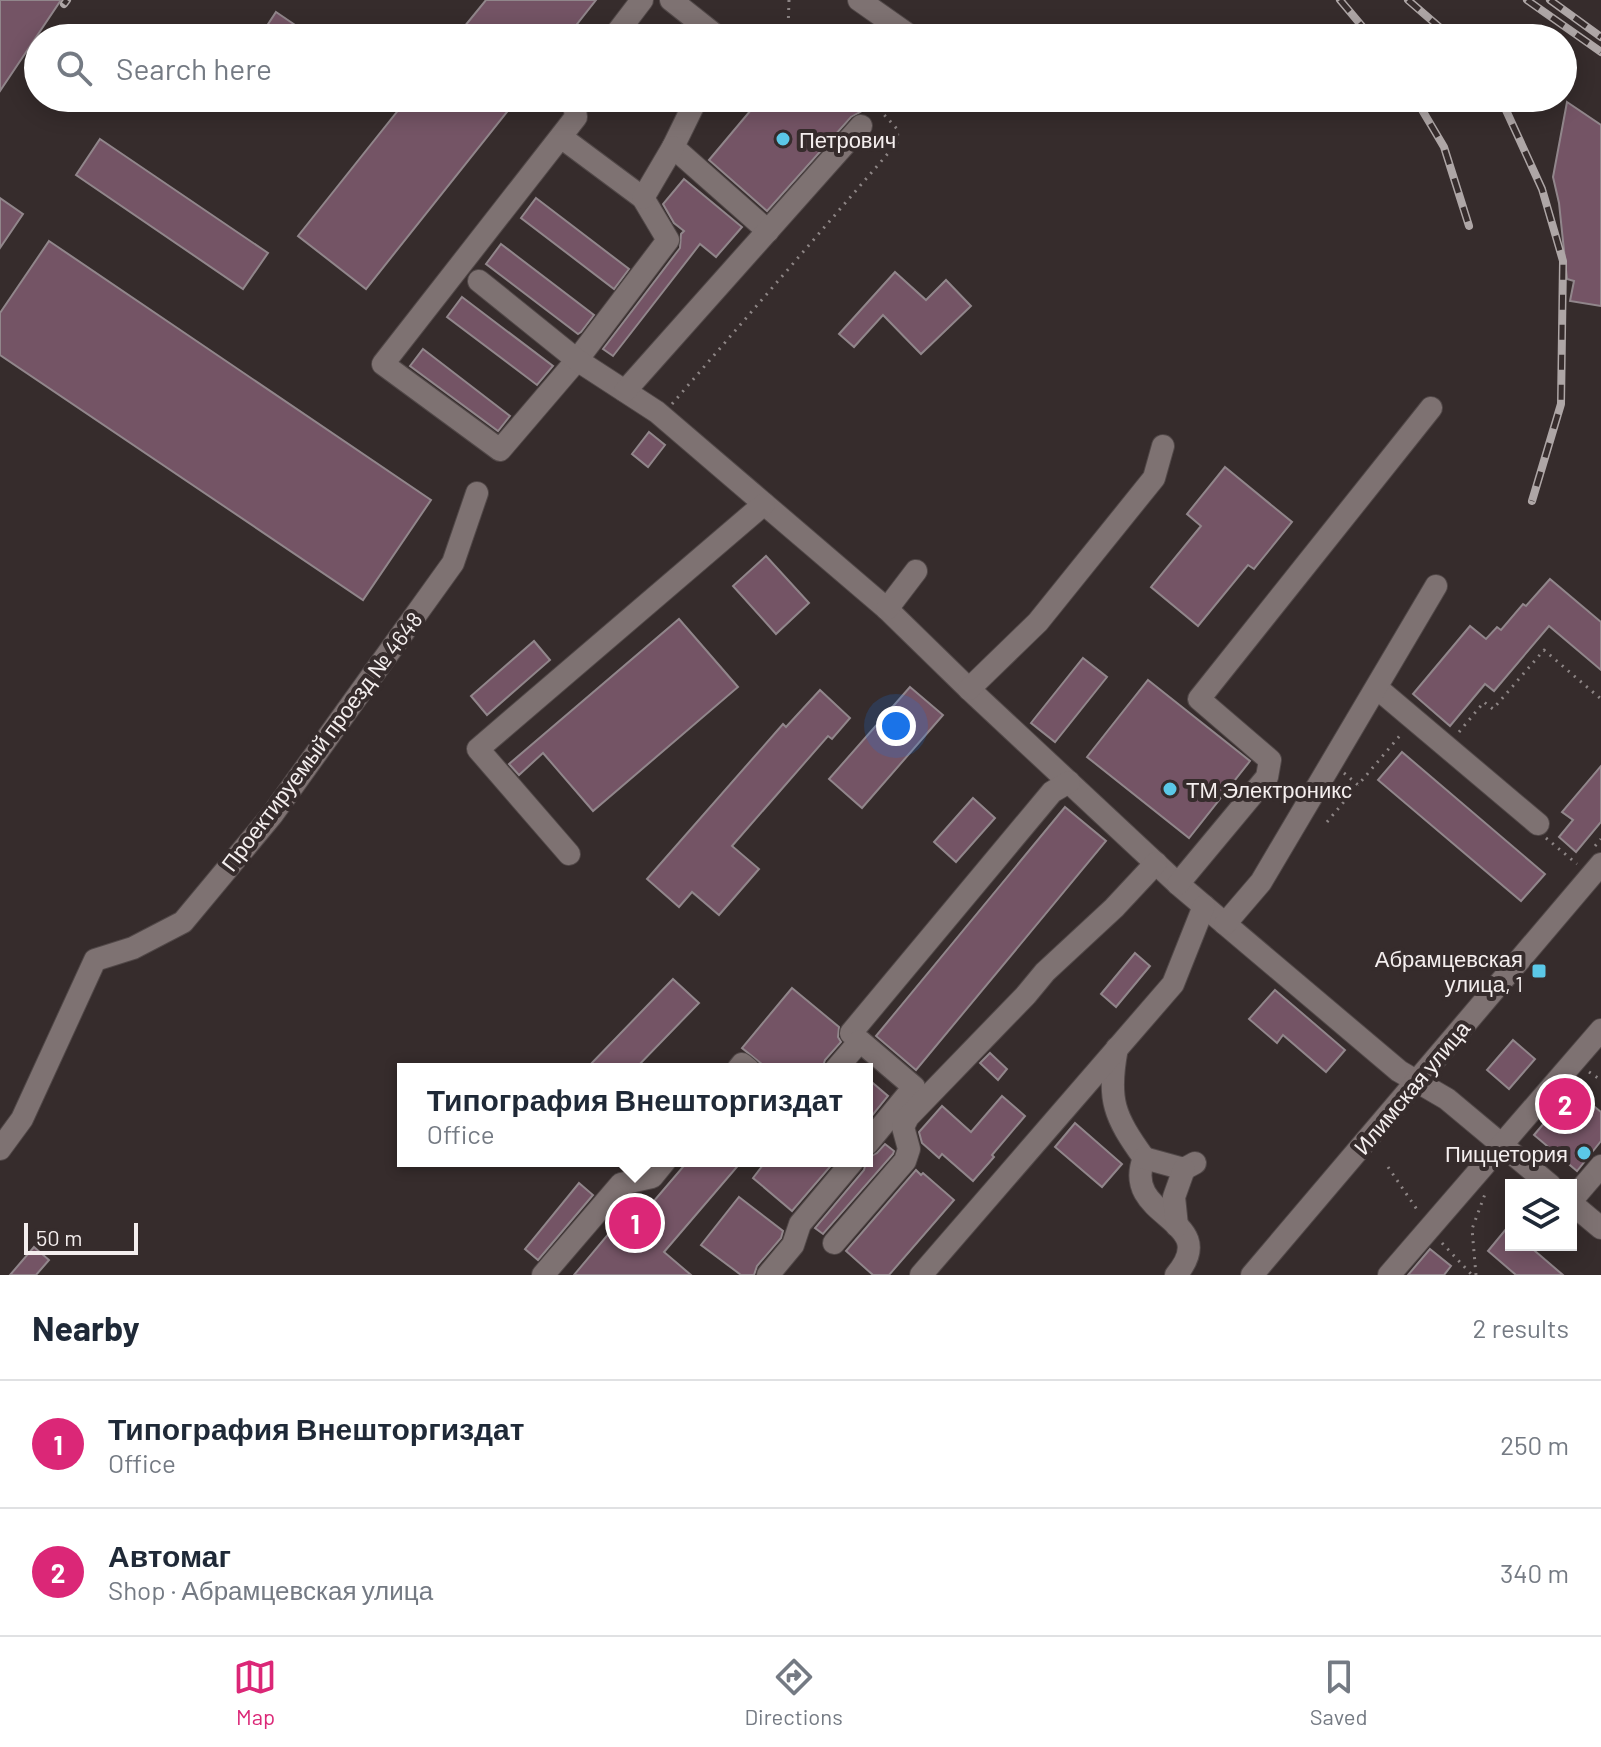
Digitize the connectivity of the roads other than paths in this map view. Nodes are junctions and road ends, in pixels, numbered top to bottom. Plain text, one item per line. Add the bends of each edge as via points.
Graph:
1 (642, 0) edge
2 (671, 0) edge
3 (859, 0) edge
4 (624, 24) edge
5 (701, 24) edge
6 (893, 24) edge
7 (575, 112) edge
8 (690, 112) edge
9 (861, 126) dead end
10 (561, 137) junction
11 (673, 147) junction
12 (643, 198) junction
13 (768, 231) junction
14 (479, 281) dead end
15 (577, 360) junction
16 (625, 391) junction
17 (1431, 408) dead end
18 (1163, 446) dead end
19 (477, 493) dead end
20 (764, 504) junction
21 (916, 571) dead end
22 (1436, 586) dead end
23 (887, 609) junction
24 (1377, 688) junction
25 (969, 689) junction
26 (1069, 782) junction
27 (1538, 824) road end
28 (569, 854) dead end
29 (1156, 863) junction
30 (1601, 864) edge
31 (1178, 884) junction
32 (1204, 906) junction
33 (1225, 924) junction
34 (1601, 1030) edge
35 (851, 1033) dead end
36 (1117, 1047) junction
37 (841, 1063) edge
38 (1416, 1081) junction
39 (873, 1137) edge
40 (1502, 1145) junction
41 (0, 1149) edge
42 (1144, 1158) junction
43 (1601, 1166) edge
44 (660, 1167) edge
45 (848, 1167) edge
46 (1543, 1179) edge
47 (1577, 1195) edge
48 (1577, 1207) edge
49 (1177, 1226) junction
50 (1601, 1228) edge
51 (834, 1243) dead end
52 (543, 1275) edge
53 (768, 1275) edge
54 (921, 1275) edge
55 (1176, 1275) edge
56 (1252, 1275) edge
57 (1389, 1275) edge

1 - 4 street
2 - 5 street
3 - 6 street
7 - 10 street
8 - 11 street
9 - 13 street
10 - 12 street
10 - 15 street via 383,364 500,450
11 - 12 street
11 - 13 street
12 - 15 street via 668,240
13 - 16 street
14 - 15 street
15 - 16 street
16 - 20 street
17 - 31 street via 1199,699 1270,760 1267,777
18 - 25 street via 1154,478 1038,622
19 - 41 street, Проектируемый проезд № 4648 via 453,563 272,815 183,922 133,948 95,960 22,1119
20 - 23 street
20 - 28 street via 478,749
21 - 23 street
22 - 24 street
23 - 25 street
24 - 27 street
24 - 33 street via 1261,882
25 - 26 street
26 - 29 street
26 - 35 street via 1052,792
29 - 31 street
29 - 51 street via 908,1117 903,1127 909,1149 905,1161
30 - 38 street, Илимская улица
31 - 32 street
32 - 33 street
32 - 36 street via 1173,984
33 - 38 street
34 - 40 street
36 - 42 street via 1112,1100
36 - 54 street
37 - 39 street via 860,1041 914,1087
38 - 40 street via 1447,1099
38 - 56 street, Илимская улица
40 - 46 street
40 - 57 street
42 - 49 street via 1139,1182 1144,1193
42 - 49 street via 1190,1165 1174,1197
43 - 47 street
44 - 52 street via 652,1177 621,1184
45 - 53 street via 800,1224 793,1245
48 - 50 street
49 - 55 street via 1191,1251

